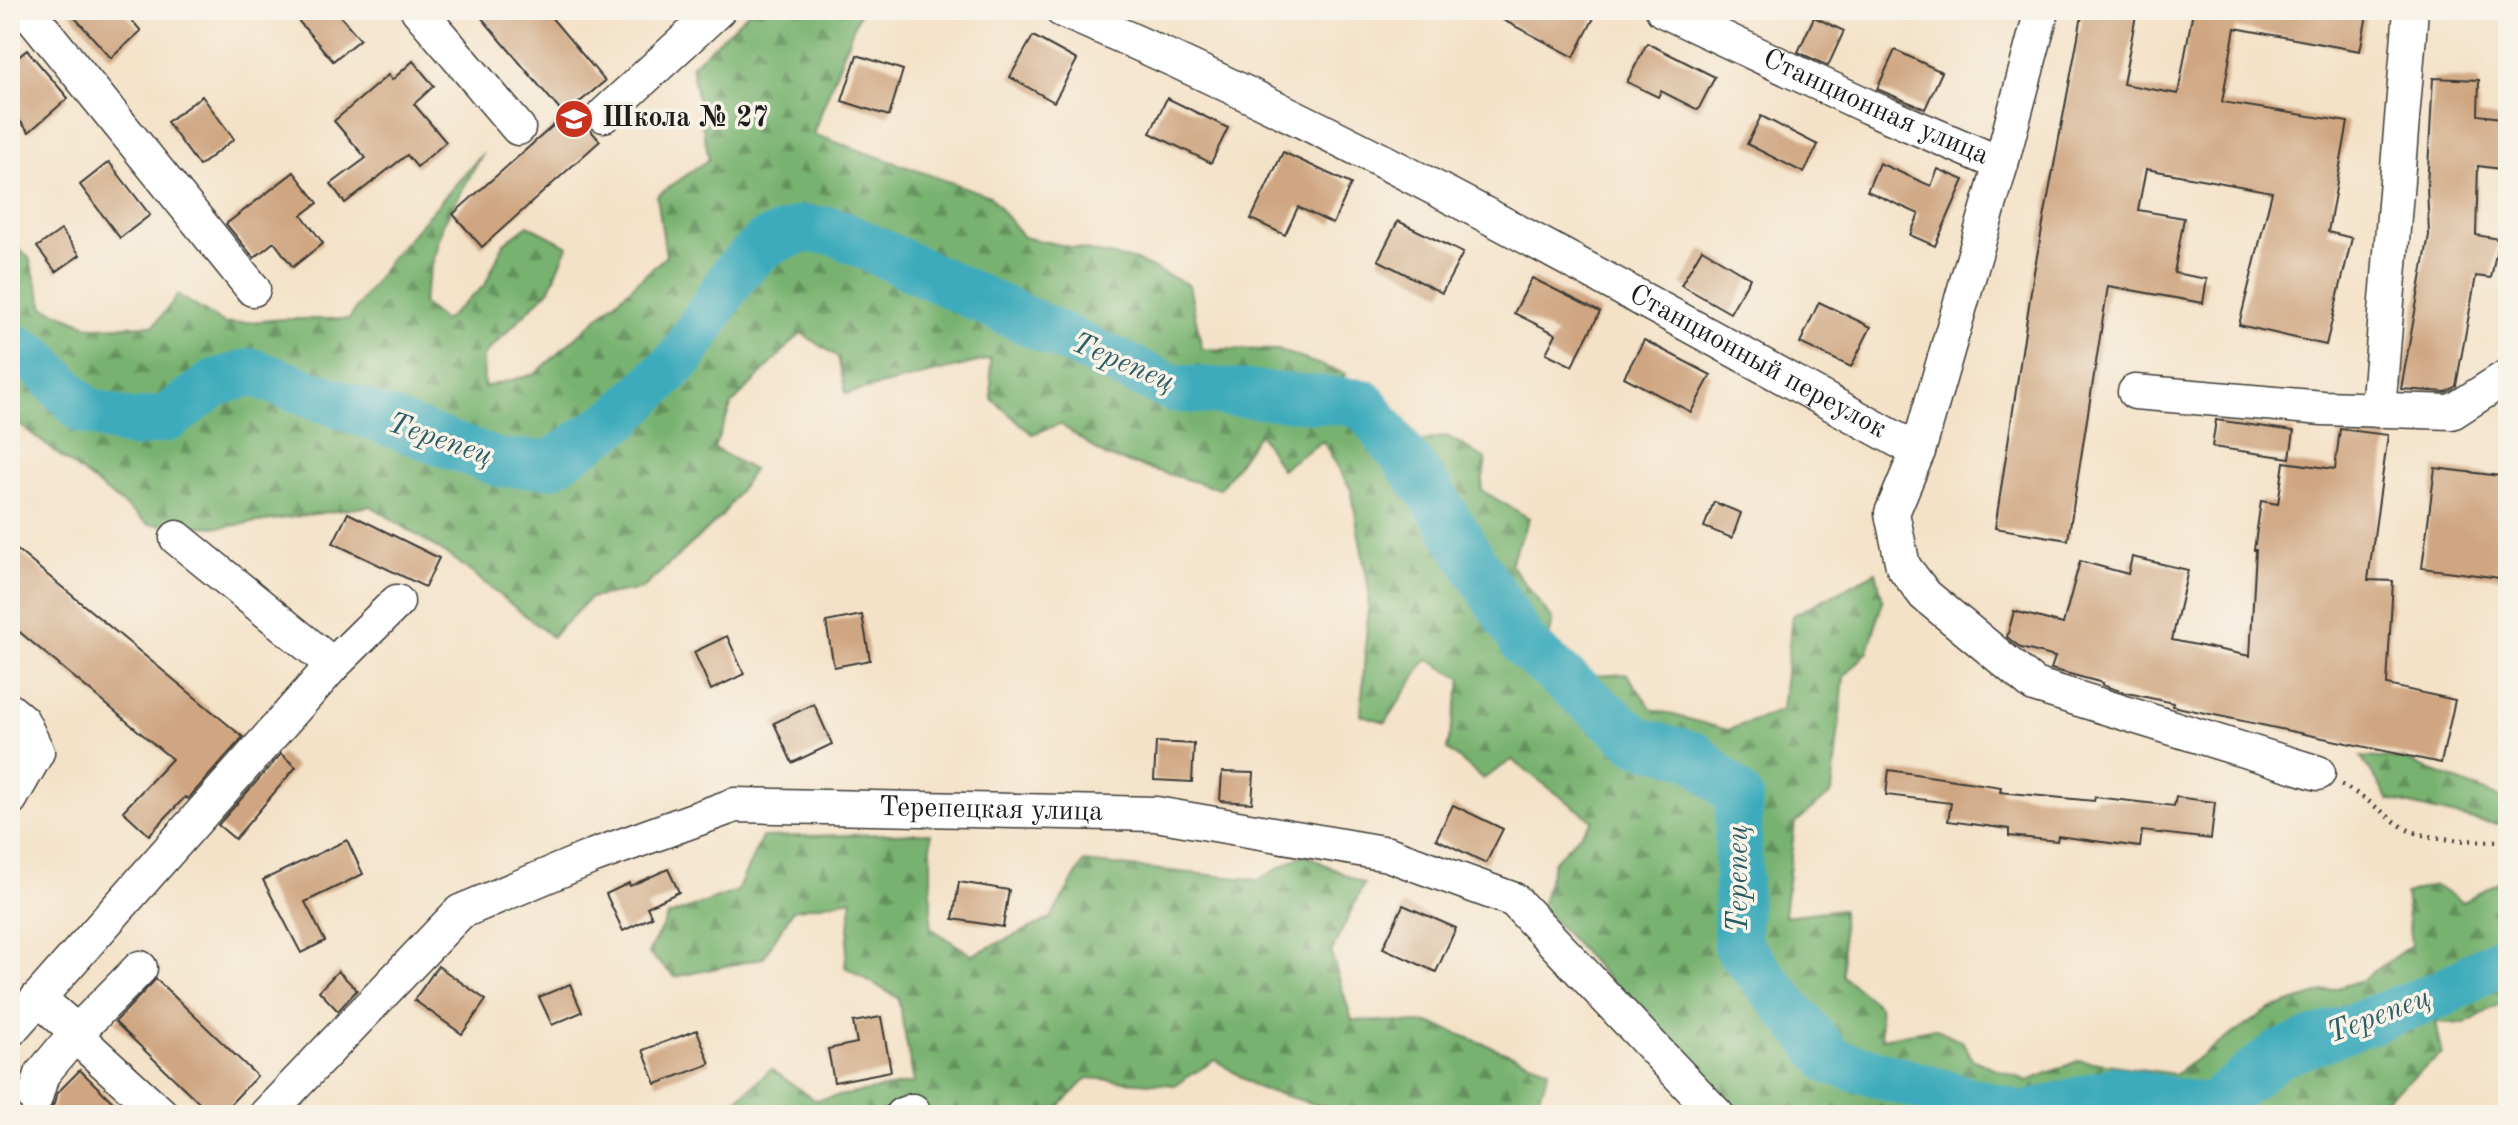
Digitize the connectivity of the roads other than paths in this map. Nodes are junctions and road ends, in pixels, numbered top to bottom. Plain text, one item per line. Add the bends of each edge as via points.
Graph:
1 (27, 10) edge
2 (418, 10) edge
3 (718, 10) edge
4 (1062, 10) edge
5 (1663, 10) edge
6 (2042, 10) edge
7 (2411, 10) edge
8 (604, 115) dead end
9 (518, 128) dead end
10 (2001, 164) junction
11 (253, 289) dead end
12 (2508, 376) edge
13 (2135, 392) dead end
14 (2378, 410) junction
15 (1918, 451) junction
16 (177, 538) dead end
17 (397, 602) dead end
18 (333, 665) junction
19 (10, 711) edge
20 (2318, 773) road end
21 (10, 799) edge
22 (140, 968) dead end
23 (38, 998) junction
24 (10, 1030) edge
25 (77, 1032) junction
26 (35, 1098) dead end
27 (162, 1115) edge
28 (266, 1115) edge
29 (1717, 1115) edge

1 - 11 street
2 - 9 street
3 - 8 street
4 - 15 street, Станционный переулок via 1461,200
5 - 10 street, Станционная улица
6 - 10 street
7 - 14 street
10 - 15 street
12 - 14 street via 2452,412
13 - 14 street
15 - 20 street, Станционный переулок via 1892,513 1903,566 1925,595 2034,685
16 - 18 street
17 - 18 street
18 - 23 street
19 - 21 street via 22,721 37,752
22 - 25 street
23 - 24 street
23 - 25 street
25 - 26 street via 42,1074
25 - 27 street
28 - 29 street, Терепецкая улица via 460,912 735,805 1156,814 1388,854 1514,900

